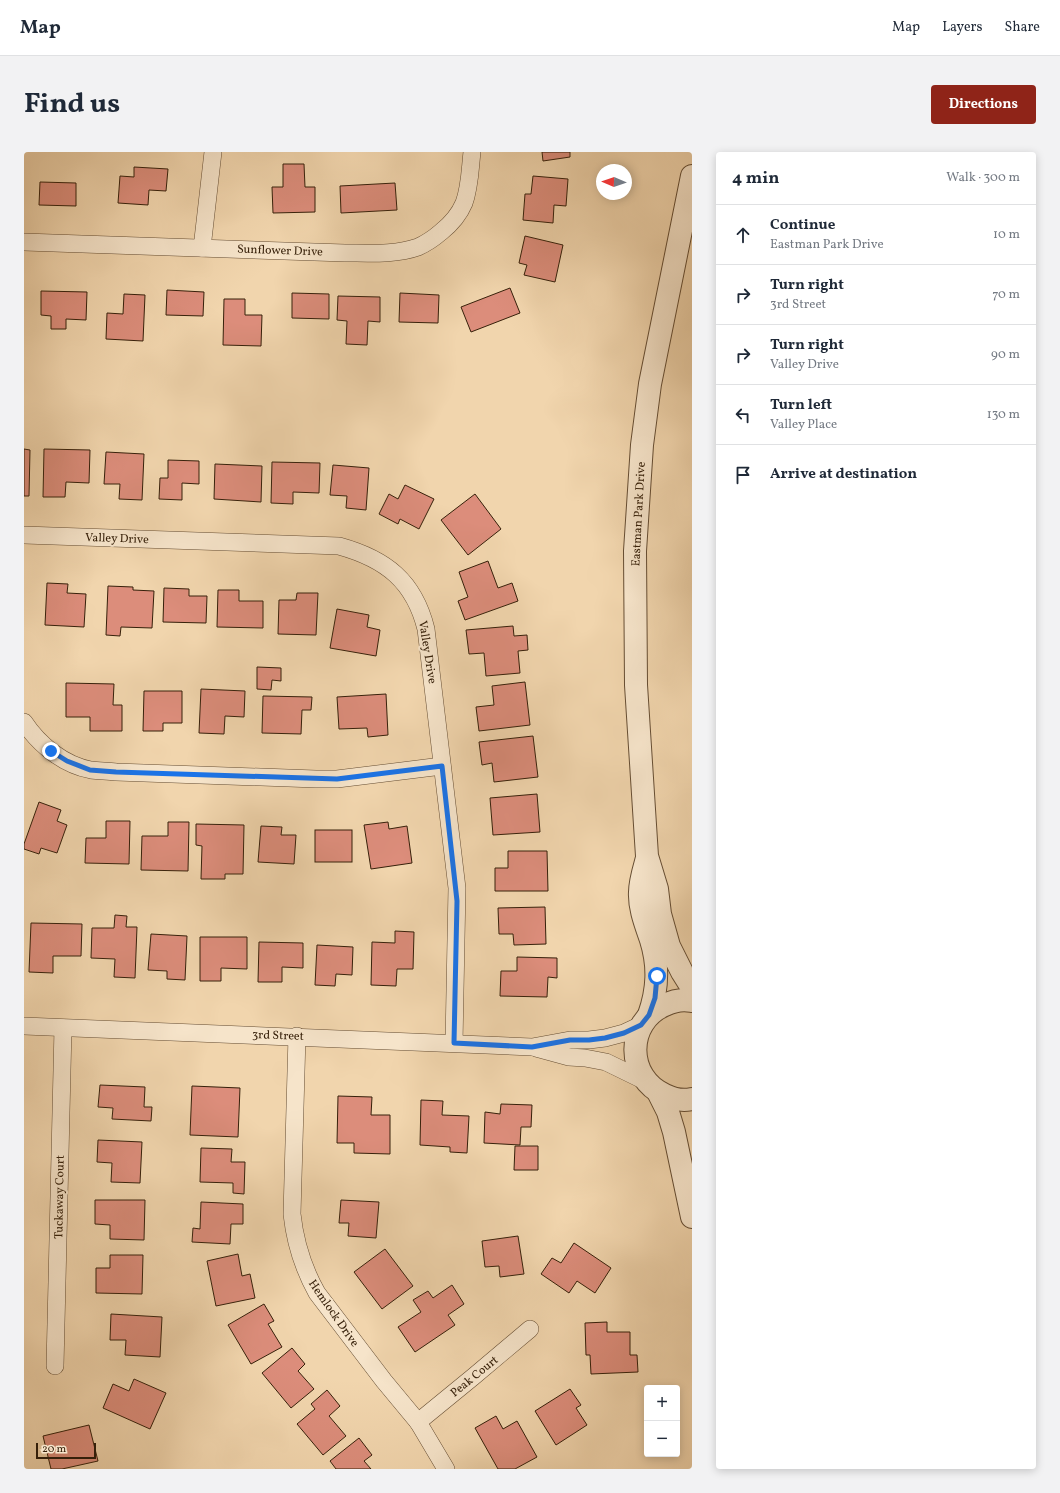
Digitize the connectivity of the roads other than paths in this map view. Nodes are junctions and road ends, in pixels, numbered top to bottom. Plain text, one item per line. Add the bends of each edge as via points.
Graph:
1 (214, 152) edge
2 (472, 152) edge
3 (692, 176) edge
4 (24, 242) edge
5 (202, 248) junction
6 (24, 534) edge
7 (24, 722) edge
8 (442, 766) junction
9 (647, 856) junction
10 (692, 988) edge
11 (692, 1001) edge
12 (645, 1020) junction
13 (24, 1026) edge
14 (63, 1028) junction
15 (297, 1036) junction
16 (454, 1043) junction
17 (532, 1047) junction
18 (652, 1086) junction
19 (692, 1099) edge
20 (692, 1217) edge
21 (530, 1329) dead end
22 (54, 1366) dead end
23 (418, 1422) junction
24 (446, 1469) edge

1 - 5 street
2 - 5 street, Sunflower Drive via 468,185 458,215 429,242 417,247 376,253
3 - 9 street, Eastman Park Drive via 650,384 638,496 635,551 636,684
4 - 5 street, Sunflower Drive
6 - 8 street, Valley Drive via 339,546 355,550 383,564 402,579 415,598 422,615 426,629
7 - 8 street via 34,736 51,751 90,770 337,779
8 - 16 street, Valley Drive via 457,901
9 - 10 street, Eastman Park Drive via 669,946
9 - 12 street, Eastman Park Drive via 640,892 655,956 657,976 655,998
11 - 12 street via 673,1002 659,1007
12 - 17 street, 3rd Street via 624,1033 605,1038 570,1040
12 - 18 street, Eastman Park Drive via 636,1039 635,1054 638,1068
13 - 14 street, 3rd Street
14 - 15 street, 3rd Street
14 - 22 street, Tuckaway Court
15 - 16 street, 3rd Street
15 - 23 street, Hemlock Drive via 292,1214 300,1257 320,1298
16 - 17 street, 3rd Street
17 - 18 street, 3rd Street via 569,1057 606,1062
18 - 19 street via 672,1098
18 - 20 street via 668,1112
21 - 23 street, Peak Court
23 - 24 street, Hemlock Drive

